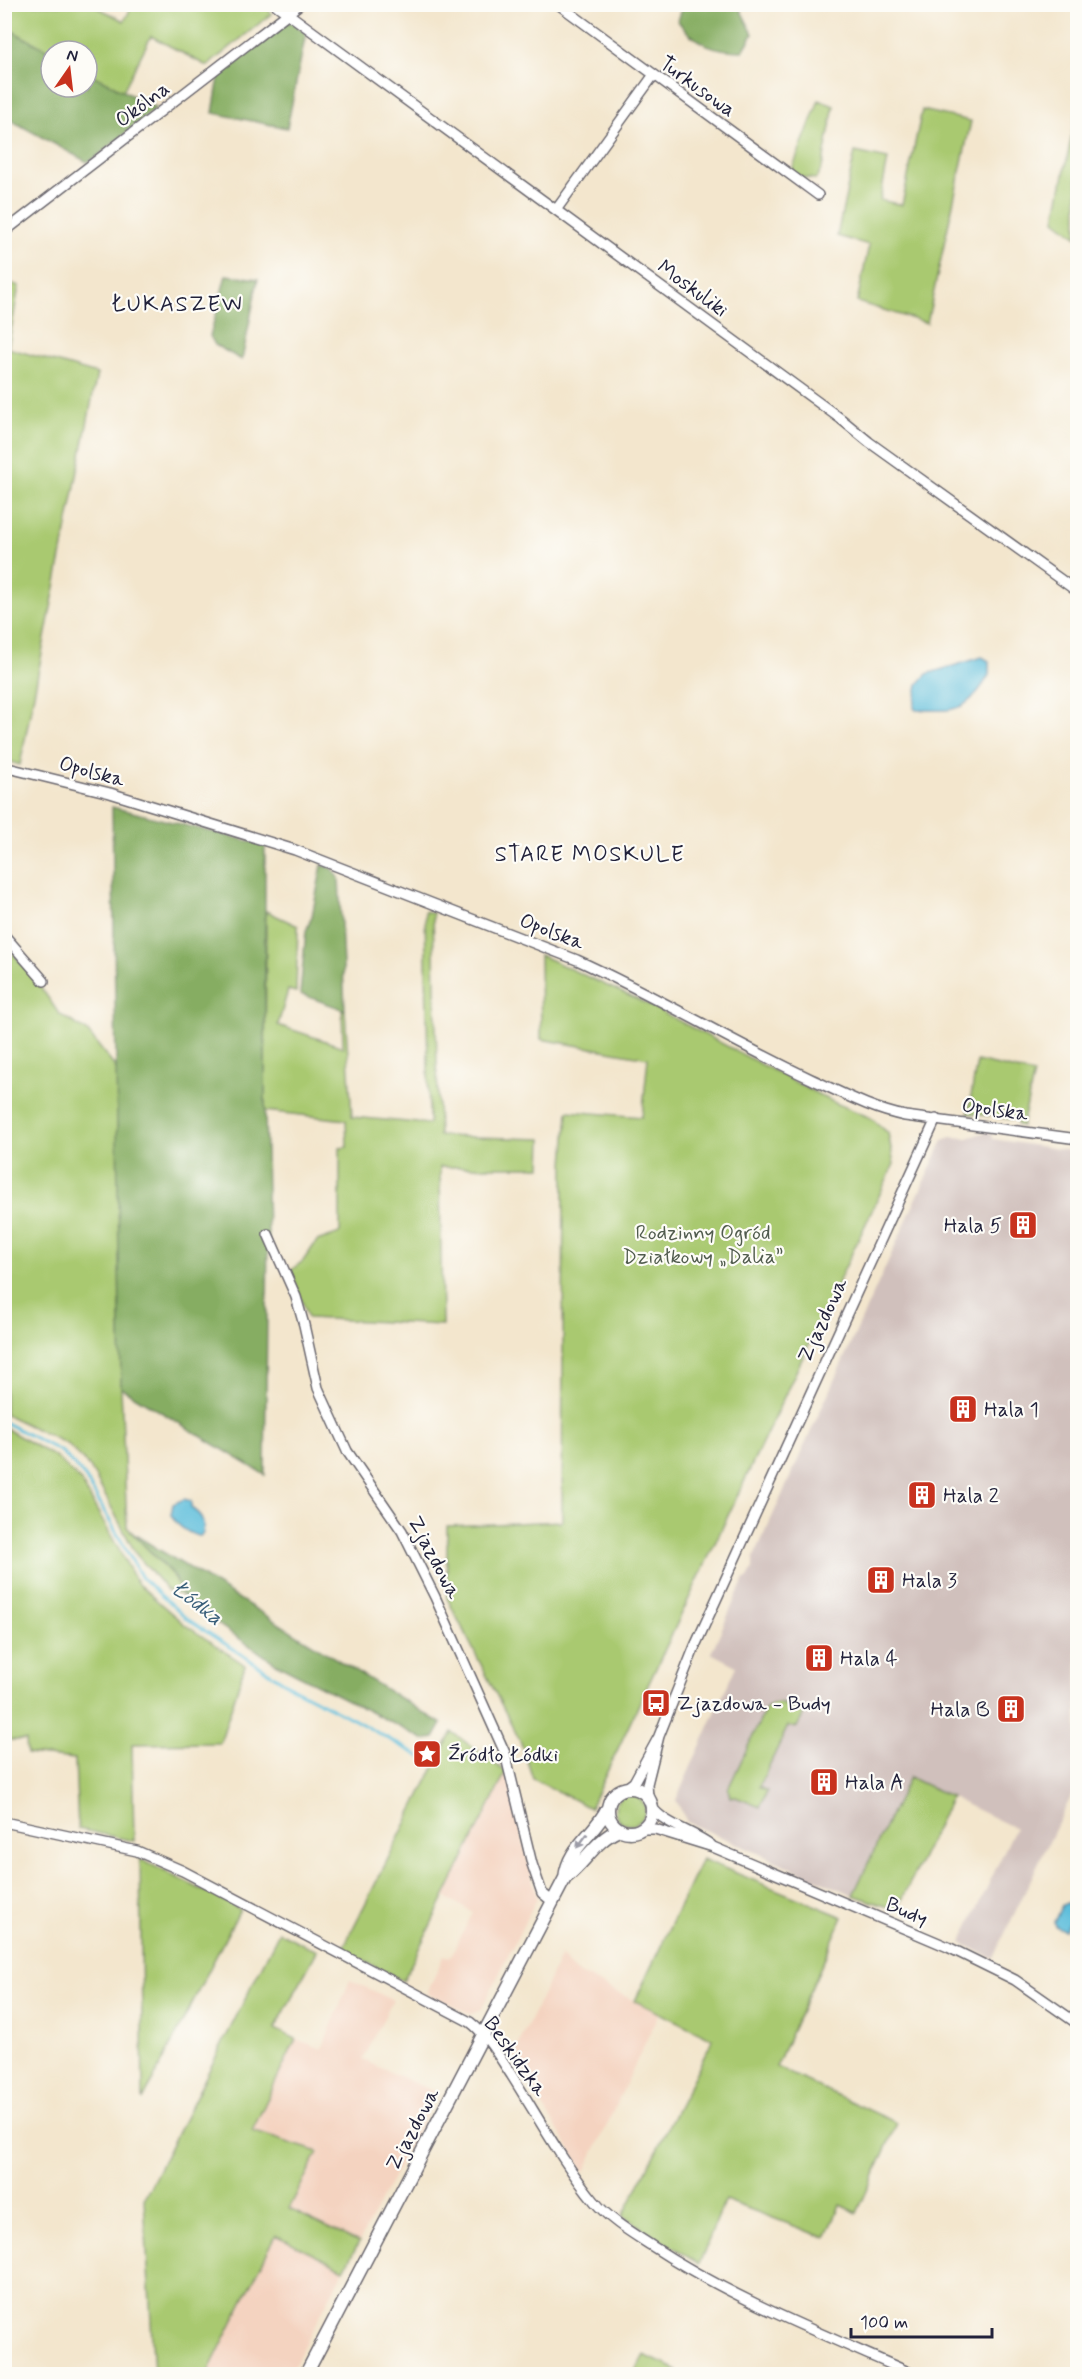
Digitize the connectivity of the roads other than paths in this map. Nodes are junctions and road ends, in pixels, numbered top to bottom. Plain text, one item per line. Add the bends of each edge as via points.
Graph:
1 (275, 4) edge
2 (300, 4) edge
3 (558, 4) edge
4 (287, 14) junction
5 (653, 76) junction
6 (818, 195) dead end
7 (556, 210) junction
8 (4, 232) edge
9 (1077, 592) edge
10 (4, 767) edge
11 (4, 935) edge
12 (44, 981) dead end
13 (936, 1119) junction
14 (1077, 1139) edge
15 (268, 1234) dead end
16 (659, 1736) junction
17 (626, 1788) junction
18 (650, 1802) junction
19 (607, 1809) junction
20 (4, 1822) edge
21 (643, 1829) junction
22 (619, 1830) junction
23 (713, 1847) junction
24 (565, 1878) junction
25 (553, 1902) junction
26 (1077, 2024) edge
27 (483, 2036) junction
28 (306, 2374) edge
29 (913, 2374) edge

1 - 4 street, Moskuliki
2 - 4 street, Okólna
3 - 5 street, Turkusowa
4 - 7 street, Moskuliki
4 - 8 street, Okólna
5 - 6 street, Turkusowa
5 - 7 street
7 - 9 street, Moskuliki
10 - 13 street, Opolska via 110,793 295,850 622,980 785,1067 876,1109
11 - 12 street
13 - 14 street, Opolska
13 - 16 street, Zjazdowa via 695,1646
15 - 25 street, Zjazdowa via 296,1297 318,1388 347,1451 407,1541 435,1596 505,1753 535,1874 542,1893
16 - 17 street, Zjazdowa via 634,1782
16 - 18 street, Zjazdowa via 647,1784
17 - 18 street via 641,1791
17 - 19 street via 613,1795
18 - 21 street via 650,1821
18 - 23 street, Budy via 660,1816
19 - 22 street via 611,1823
19 -> 24 street, Zjazdowa via 572,1854
20 - 27 street, Beskidzka via 137,1851 183,1871 453,2012
21 - 22 street via 628,1833
21 - 23 street, Budy
22 - 24 street, Zjazdowa via 604,1839
23 - 26 street, Budy via 1003,1973
24 - 25 street, Zjazdowa
25 - 27 street, Zjazdowa
27 - 28 street, Zjazdowa
27 - 29 street, Beskidzka via 585,2189 611,2218 667,2256 748,2299

